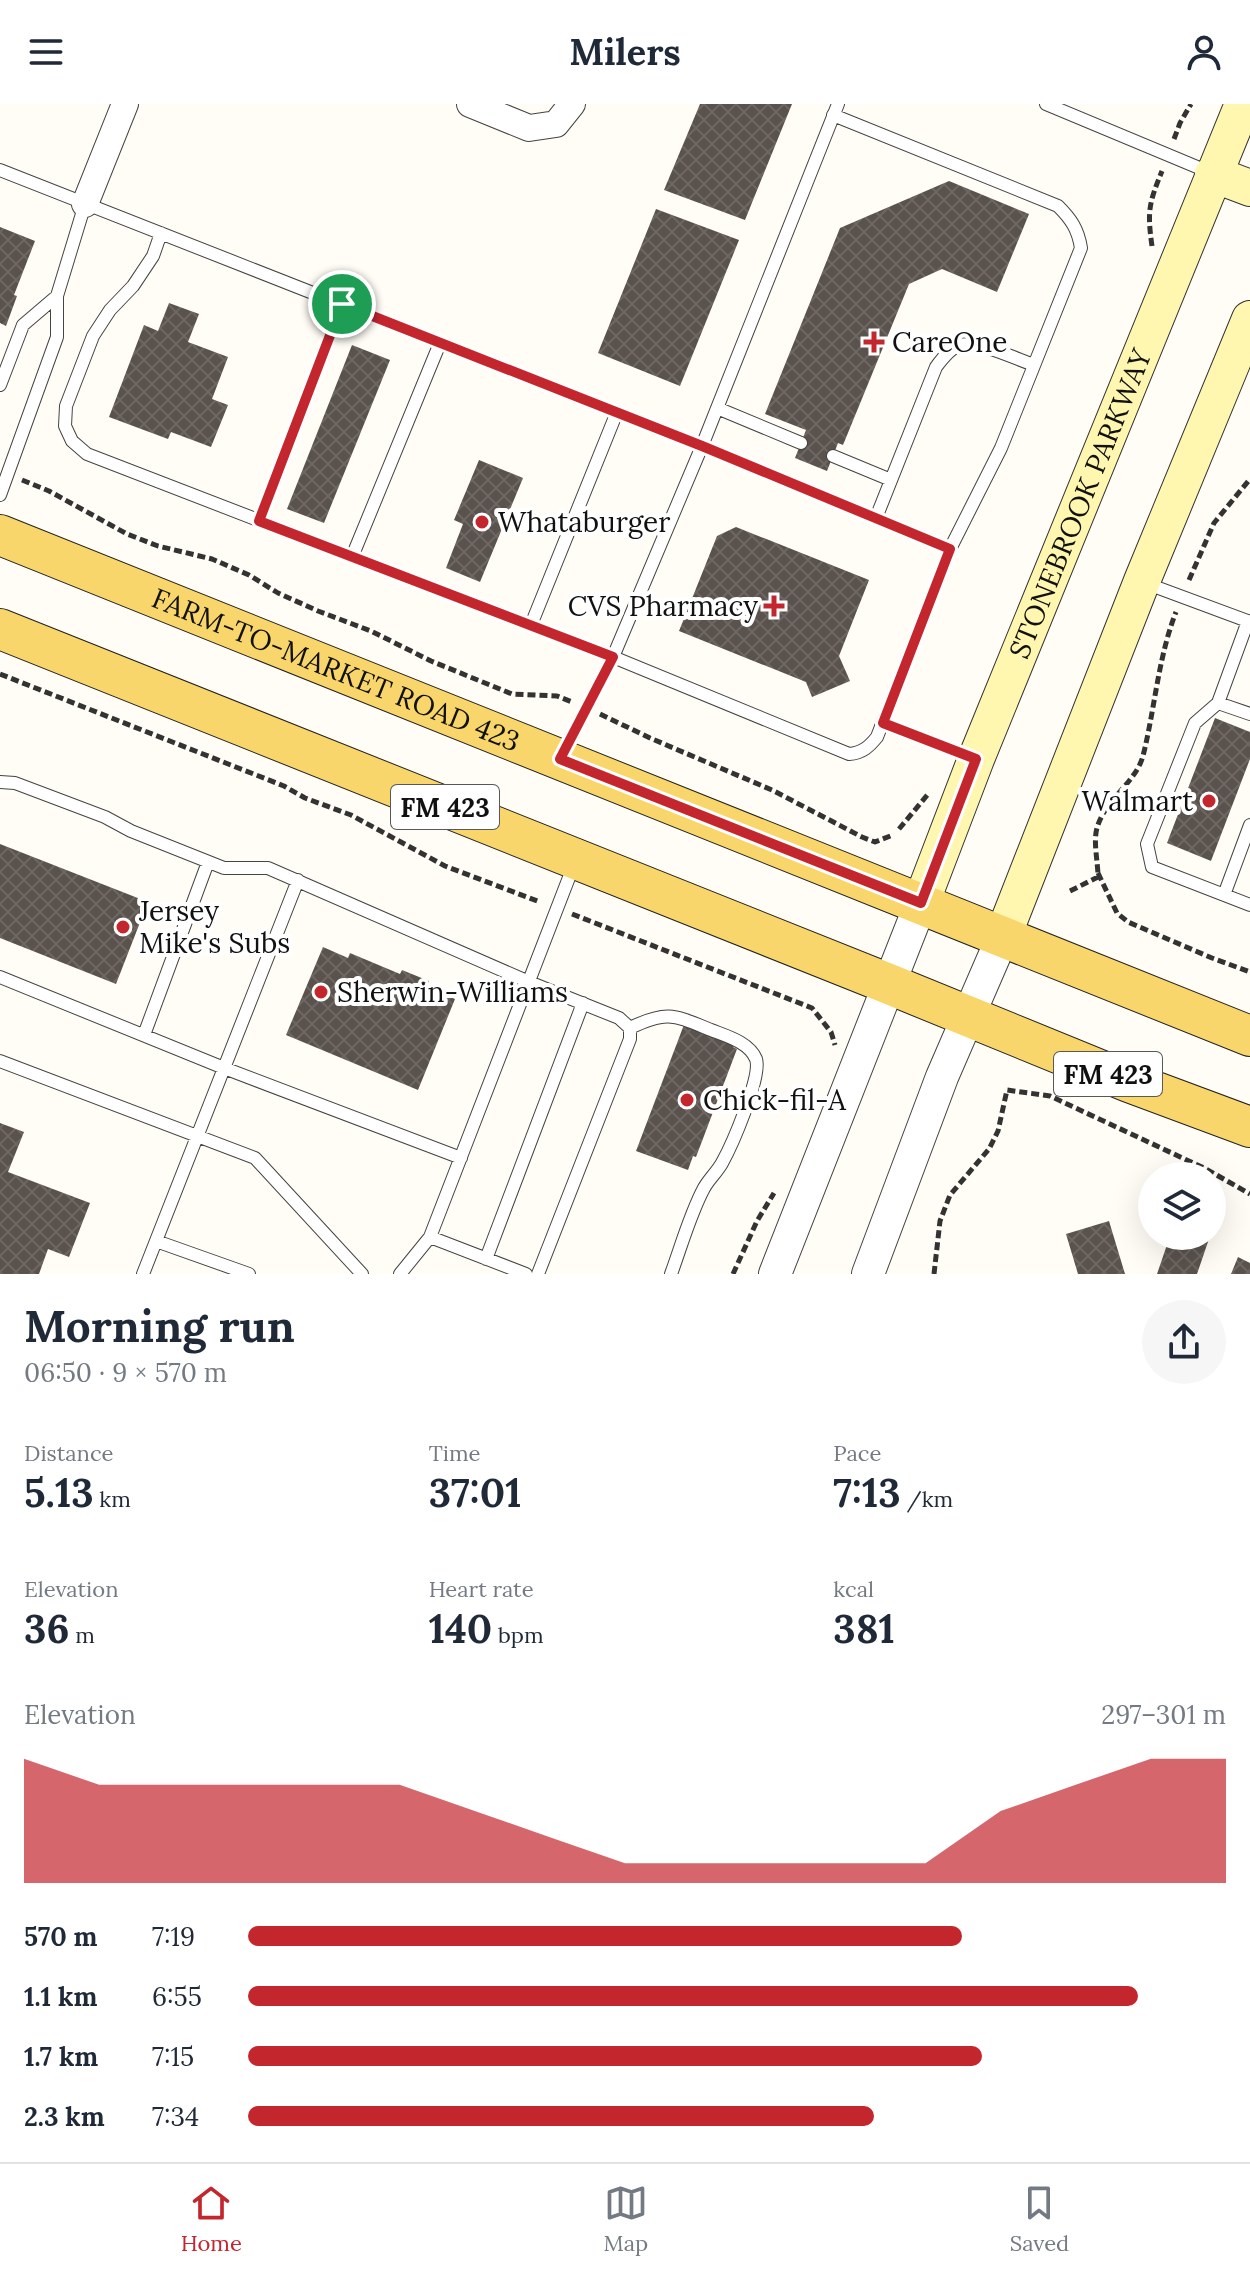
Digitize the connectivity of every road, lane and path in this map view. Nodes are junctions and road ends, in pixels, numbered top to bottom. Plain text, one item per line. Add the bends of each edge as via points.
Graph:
1 (125, 104) edge
2 (470, 104) edge
3 (572, 104) edge
4 (1046, 104) edge
5 (1243, 104) edge
6 (836, 110) edge
7 (0, 170) edge
8 (1213, 174) junction
9 (1250, 188) edge
10 (85, 204) junction
11 (161, 233) junction
12 (57, 296) junction
13 (342, 304) junction
14 (1250, 319) edge
15 (440, 343) junction
16 (1034, 365) junction
17 (0, 385) edge
18 (717, 408) junction
19 (617, 412) junction
20 (801, 443) dead end
21 (702, 446) junction
22 (833, 456) dead end
23 (20, 479) dead end
24 (1250, 479) edge
25 (891, 480) junction
26 (0, 495) edge
27 (876, 518) junction
28 (259, 521) junction
29 (0, 535) edge
30 (950, 549) junction
31 (352, 557) junction
32 (1142, 581) junction
33 (1183, 596) junction
34 (1249, 622) edge
35 (531, 625) junction
36 (0, 629) edge
37 (613, 657) junction
38 (0, 674) edge
39 (1218, 703) junction
40 (587, 708) junction
41 (1250, 714) edge
42 (883, 723) junction
43 (560, 759) junction
44 (976, 759) junction
45 (0, 782) edge
46 (1250, 825) edge
47 (893, 835) dead end
48 (576, 859) junction
49 (208, 862) junction
50 (1098, 872) junction
51 (298, 880) junction
52 (1070, 891) dead end
53 (1224, 895) junction
54 (921, 903) junction
55 (1250, 905) edge
56 (557, 909) junction
57 (1003, 936) junction
58 (1250, 972) edge
59 (0, 977) edge
60 (529, 982) junction
61 (889, 984) junction
62 (583, 1003) junction
63 (968, 1016) junction
64 (630, 1028) junction
65 (831, 1032) dead end
66 (144, 1035) junction
67 (1250, 1036) edge
68 (0, 1061) edge
69 (224, 1068) junction
70 (1250, 1127) edge
71 (197, 1136) junction
72 (461, 1158) junction
73 (1250, 1194) edge
74 (430, 1237) junction
75 (156, 1241) junction
76 (486, 1259) junction
77 (143, 1274) edge
78 (249, 1274) edge
79 (362, 1274) edge
80 (400, 1274) edge
81 (526, 1274) edge
82 (538, 1274) edge
83 (671, 1274) edge
84 (775, 1274) edge
85 (868, 1274) edge
86 (934, 1274) edge

1 - 10 street
2 - 3 street via 529,128 556,124
4 - 8 lane
5 - 8 main road, STONEBROOK PARKWAY
6 - 16 lane via 1058,206 1071,219 1081,248
6 - 18 lane
7 - 10 lane
8 - 9 main road
8 - 44 main road, STONEBROOK PARKWAY
10 - 11 lane
10 - 12 lane
11 - 13 lane
11 - 28 lane via 153,256 93,336 66,406 65,426 87,454
12 - 17 lane via 23,325
12 - 26 lane via 57,337
13 - 15 lane
13 - 28 lane
14 - 32 main road
15 - 19 lane
15 - 31 lane
16 - 25 lane via 975,344 947,353 936,367
16 - 30 lane via 1001,448
18 - 20 lane
18 - 21 lane
19 - 21 lane
19 - 35 lane
21 - 27 lane
21 - 37 lane
22 - 25 lane
23 - 40 path via 127,534 249,575 278,593 512,694 557,696
24 - 33 path via 1214,523
25 - 27 lane
27 - 30 lane
28 - 31 lane
29 - 43 main road, FARM-TO-MARKET ROAD 423
30 - 42 lane
31 - 35 lane
32 - 33 lane
32 - 57 main road
33 - 34 lane
33 - 50 path via 1166,638 1138,771 1096,829
34 - 39 lane
35 - 37 lane
36 - 48 main road, FM 423
37 - 40 lane
37 - 42 lane via 849,754 869,747
38 - 56 path via 284,786 445,866
39 - 41 lane
39 - 53 lane via 1195,723 1147,844 1152,867
40 - 43 lane
40 - 47 path via 772,790 862,837 875,842
42 - 44 lane
43 - 54 main road, FARM-TO-MARKET ROAD 423
44 - 54 main road, STONEBROOK PARKWAY
45 - 49 lane via 15,783
46 - 53 lane
48 - 56 lane
48 - 61 main road, FM 423
49 - 51 lane via 224,868 268,868
49 - 66 lane
50 - 52 path via 1098,877
50 - 58 path via 1117,913 1128,922
51 - 60 lane
51 - 69 lane
53 - 55 lane
54 - 57 main road, FARM-TO-MARKET ROAD 423
54 - 61 street
56 - 60 lane
56 - 65 path via 812,1008
57 - 63 street
57 - 67 main road, FARM-TO-MARKET ROAD 423
59 - 66 lane
60 - 62 lane
60 - 72 lane
61 - 63 main road, FM 423
61 - 84 street
62 - 64 lane
62 - 76 lane
63 - 70 main road, FM 423
63 - 85 street
64 - 82 lane
64 - 83 lane via 676,1016 737,1040 757,1062 756,1080 729,1148 704,1187
66 - 69 lane
68 - 71 lane
69 - 71 lane
69 - 72 lane
71 - 75 lane
71 - 79 lane via 255,1158
72 - 74 lane
73 - 86 path via 1050,1096 1007,1090 989,1149 950,1195 940,1221
74 - 76 lane
74 - 80 lane
75 - 77 lane
75 - 78 lane
76 - 81 lane

